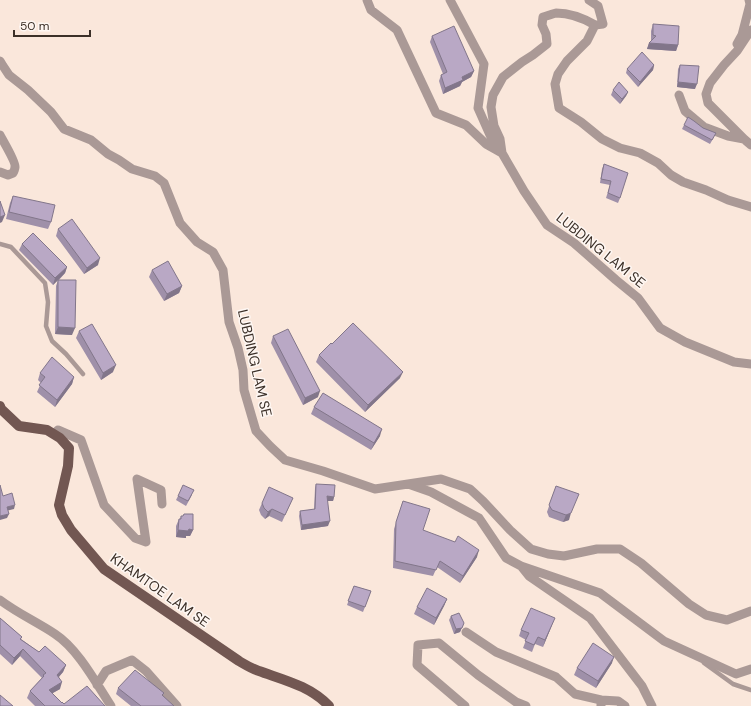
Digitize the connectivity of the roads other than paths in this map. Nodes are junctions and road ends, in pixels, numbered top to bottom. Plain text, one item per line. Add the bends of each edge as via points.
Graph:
1 (367, 0) edge
2 (450, 0) edge
3 (589, 0) edge
4 (749, 0) edge
5 (595, 25) junction
6 (751, 30) edge
7 (737, 51) junction
8 (0, 61) edge
9 (679, 95) dead end
10 (0, 135) edge
11 (747, 142) edge
12 (502, 153) junction
13 (0, 172) edge
14 (751, 207) edge
15 (0, 244) edge
16 (751, 364) edge
17 (83, 374) dead end
18 (0, 406) edge
19 (54, 434) junction
20 (408, 484) junction
21 (162, 504) dead end
22 (521, 566) junction
23 (0, 600) edge
24 (751, 611) edge
25 (466, 632) dead end
26 (688, 652) junction
27 (751, 669) edge
28 (97, 684) junction
29 (751, 690) edge
30 (601, 703) edge
31 (111, 706) edge
32 (177, 706) edge
33 (329, 706) edge
34 (465, 706) edge
35 (526, 706) edge
36 (625, 706) edge
37 (652, 706) edge

1 - 12 street via 371,10 397,30 436,113 466,125 486,144
2 - 12 street via 484,64 478,108 490,135
3 - 5 street via 598,6 603,24
4 - 7 street
5 - 12 street, LUBDING LAM SE via 571,15 554,13 543,17 542,25 547,44 502,77 493,95 491,107
5 - 14 street via 587,41 558,74 555,84 559,108 602,139 620,148 640,153 683,182
6 - 7 street
7 - 11 street via 710,83 706,94 708,103
8 - 20 street, LUBDING LAM SE via 9,75 51,112 64,129 91,140 132,169 155,176 164,183 180,223 197,242 213,252 223,270 229,322 238,348 244,390 256,431 270,446 285,460 375,489
9 - 11 street via 685,111 704,127
10 - 13 street via 16,168 8,175
12 - 16 street, LUBDING LAM SE via 547,225 574,243 638,298 660,328 685,342 734,362
15 - 17 lane via 11,247 45,283 48,302 46,326 52,341
18 - 19 main road, KHAMTOE LAM SE via 19,426 47,430
19 - 21 street via 58,430 81,440 104,505 135,538 146,542 137,479 160,490
19 - 33 main road, KHAMTOE LAM SE via 69,448 68,466 59,505 62,515 71,530 104,569 239,662 306,688
20 - 22 street via 431,492 479,518 506,558
20 - 24 street, LUBDING LAM SE via 441,479 470,489 531,549 564,556 597,549 620,549 706,616 727,620
22 - 26 street via 600,592 664,641
22 - 37 street via 528,576 590,618 642,686
23 - 28 street via 56,634 73,651
25 - 30 street via 496,652 556,677 575,694
26 - 27 street via 736,674
26 - 29 lane via 733,684
28 - 31 street
28 - 32 street via 106,671 132,660 146,671
30 - 36 street via 618,701
34 - 35 street via 417,665 418,645 439,643 478,675 516,702

